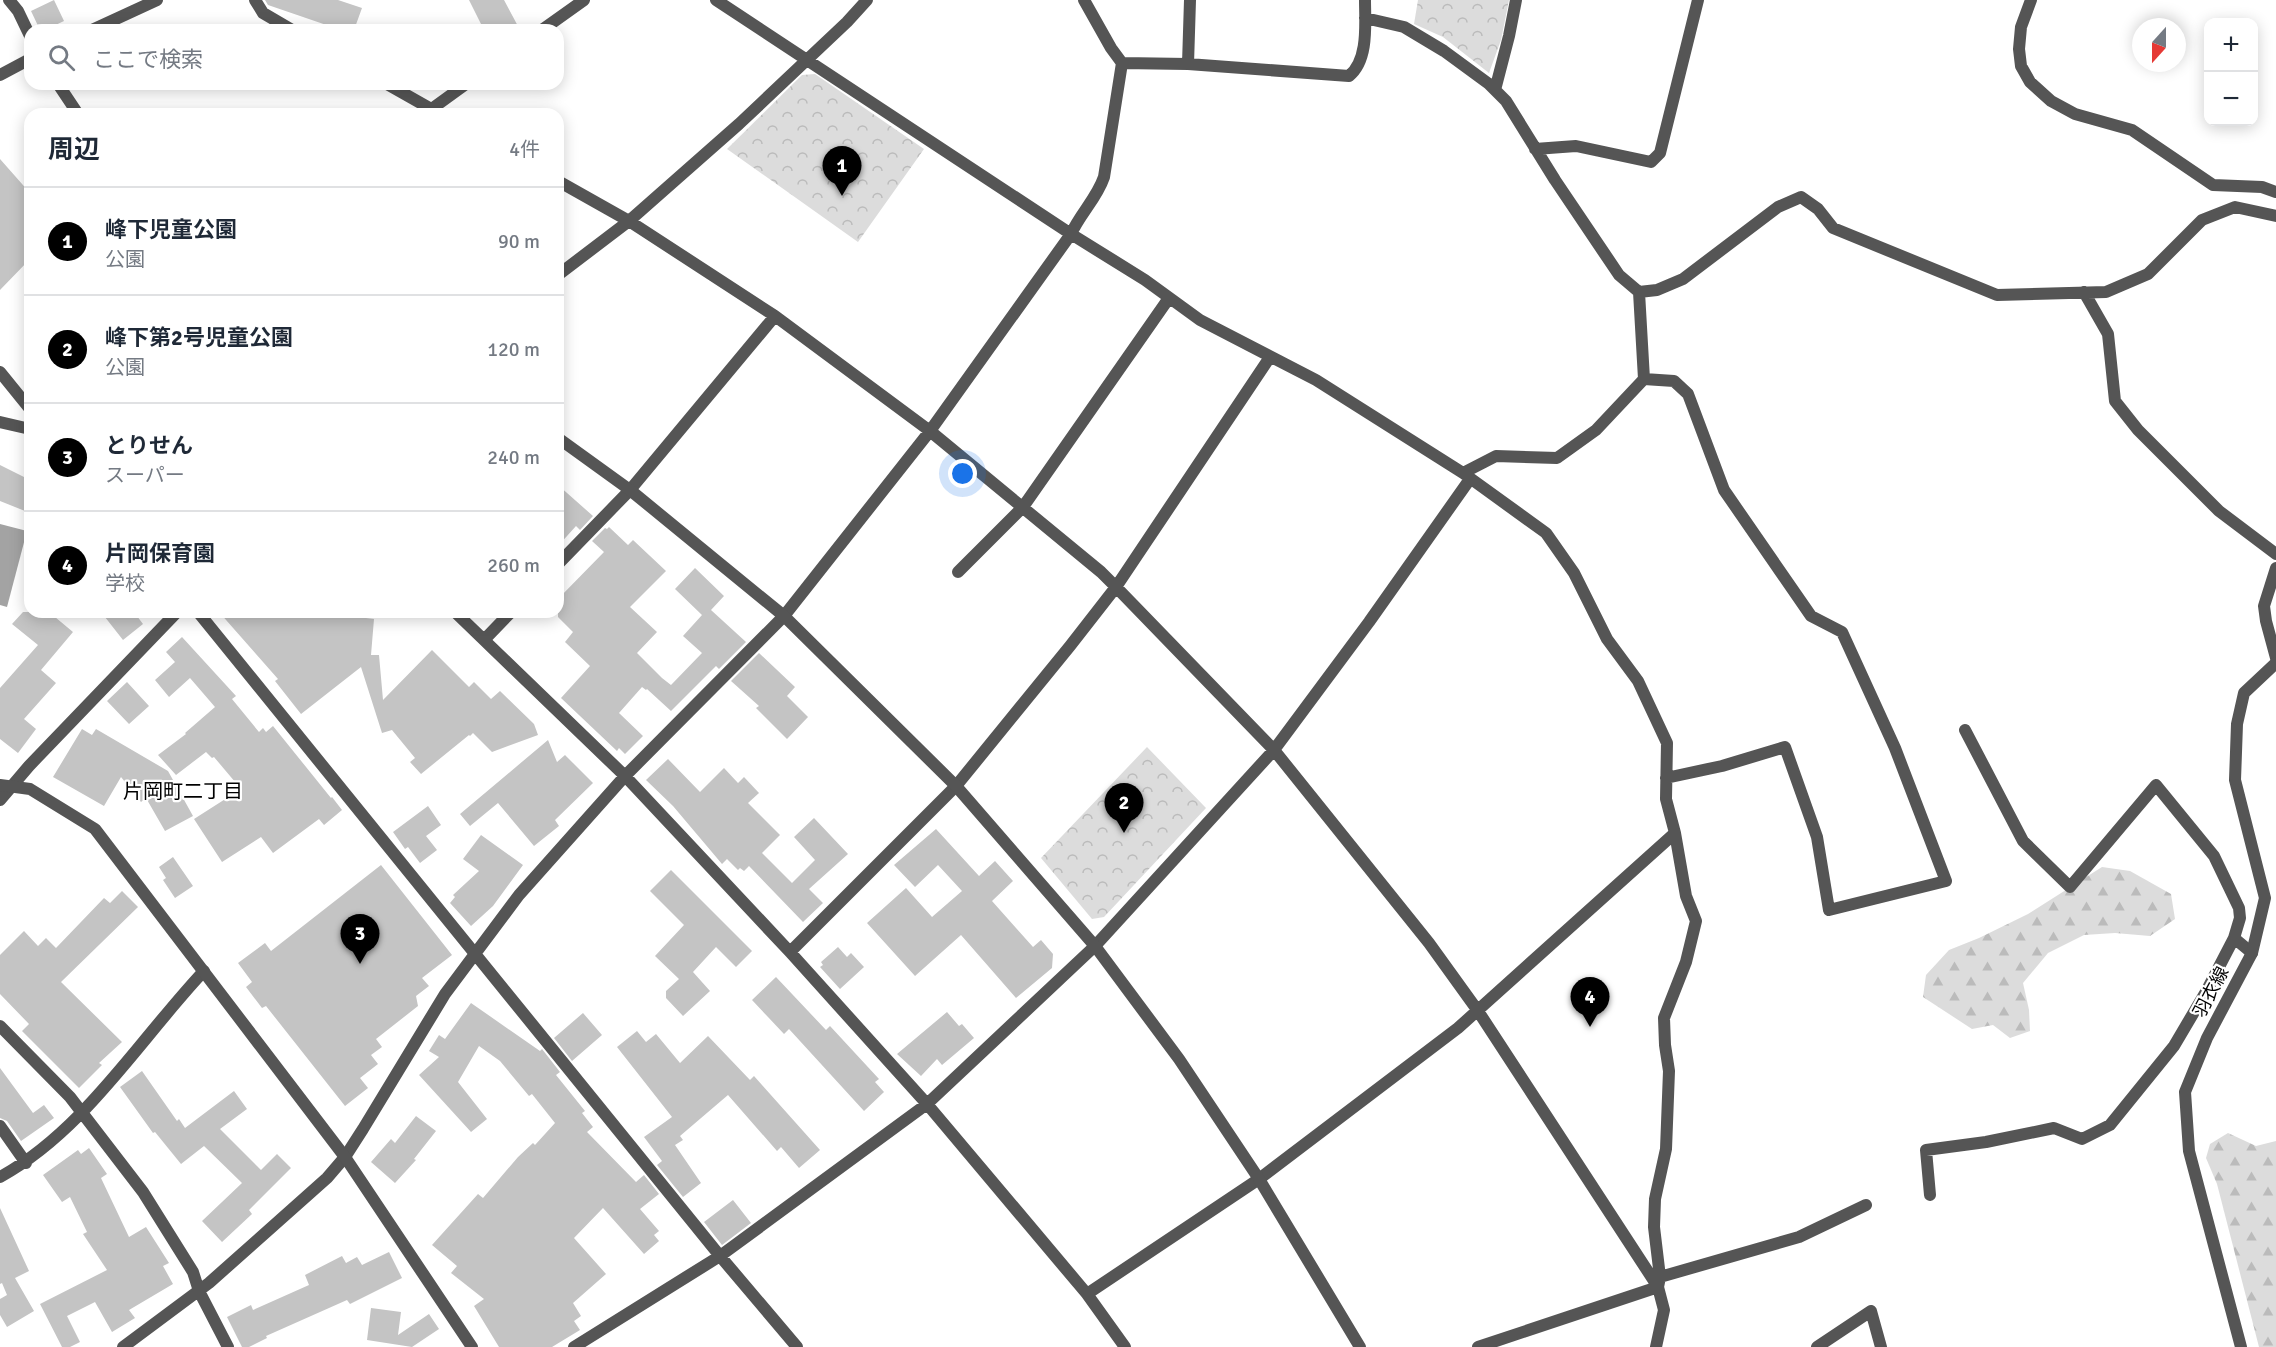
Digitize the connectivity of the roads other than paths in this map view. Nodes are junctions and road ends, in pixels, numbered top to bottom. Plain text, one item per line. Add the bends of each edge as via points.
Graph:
1 (9, 0) edge
2 (157, 0) edge
3 (255, 0) edge
4 (584, 0) edge
5 (716, 0) edge
6 (867, 0) edge
7 (1084, 0) edge
8 (1190, 0) edge
9 (1365, 0) edge
10 (1516, 0) edge
11 (1698, 0) edge
12 (2031, 0) edge
13 (1365, 18) junction
14 (24, 24) edge
15 (105, 24) edge
16 (282, 24) edge
17 (550, 24) edge
18 (807, 60) junction
19 (24, 62) edge
20 (1122, 63) junction
21 (1188, 64) junction
22 (0, 75) edge
23 (62, 90) edge
24 (397, 90) edge
25 (459, 90) edge
26 (1495, 90) junction
27 (74, 108) edge
28 (426, 108) edge
29 (437, 108) edge
30 (1536, 149) junction
31 (564, 184) edge
32 (2276, 192) edge
33 (2276, 216) edge
34 (629, 221) junction
35 (1071, 234) junction
36 (564, 270) edge
37 (1639, 292) junction
38 (2084, 292) junction
39 (1168, 298) junction
40 (775, 316) junction
41 (1270, 357) junction
42 (0, 372) edge
43 (1644, 379) junction
44 (24, 402) edge
45 (0, 422) edge
46 (24, 428) edge
47 (930, 431) junction
48 (564, 442) edge
49 (1466, 476) junction
50 (630, 490) junction
51 (1023, 507) junction
52 (2276, 554) edge
53 (564, 558) edge
54 (2276, 568) edge
55 (958, 572) dead end
56 (1116, 587) junction
57 (784, 615) junction
58 (171, 618) edge
59 (203, 618) edge
60 (461, 618) edge
61 (505, 618) edge
62 (484, 640) junction
63 (2276, 658) edge
64 (2276, 663) edge
65 (1965, 729) dead end
66 (1274, 750) junction
67 (625, 777) junction
68 (1666, 778) junction
69 (0, 785) edge
70 (14, 785) junction
71 (956, 786) junction
72 (0, 800) edge
73 (1676, 833) junction
74 (2234, 938) junction
75 (1095, 946) junction
76 (790, 952) junction
77 (2252, 953) junction
78 (475, 955) junction
79 (204, 971) junction
80 (1478, 1011) junction
81 (2, 1030) edge
82 (927, 1104) junction
83 (82, 1113) junction
84 (0, 1126) edge
85 (345, 1157) junction
86 (26, 1163) junction
87 (0, 1177) edge
88 (1258, 1179) junction
89 (1930, 1195) dead end
90 (1866, 1205) dead end
91 (720, 1256) junction
92 (1659, 1282) junction
93 (199, 1291) junction
94 (1087, 1294) junction
95 (123, 1347) edge
96 (228, 1347) edge
97 (472, 1347) edge
98 (574, 1347) edge
99 (797, 1347) edge
100 (1125, 1347) edge
101 (1360, 1347) edge
102 (1478, 1347) edge
103 (1656, 1347) edge
104 (1817, 1347) edge
105 (1881, 1347) edge
106 (2241, 1347) edge

1 - 14 street
2 - 15 street
3 - 16 street via 263,13
4 - 17 street
5 - 18 street
6 - 18 street
7 - 20 street
8 - 21 street
9 - 13 street
10 - 26 street
11 - 30 street via 1660,153 1651,162 1576,146
12 - 32 street via 2021,27 2021,66 2030,82 2051,100 2075,114 2133,130 2213,185 2262,187
13 - 21 street via 1361,56 1349,76
13 - 26 street via 1404,27 1444,51
18 - 34 street
18 - 35 street
19 - 22 street
20 - 21 street
20 - 35 street via 1104,177
23 - 27 street
24 - 28 street
25 - 29 street
26 - 30 street
30 - 37 street via 1619,275
31 - 34 street
33 - 38 street via 2235,207 2202,220 2148,274 2106,292
34 - 36 street
34 - 40 street
35 - 39 street
35 - 47 street
37 - 38 street via 1657,290 1683,279 1778,207 1801,197 1818,209 1833,228 1997,295
37 - 43 street
38 - 52 street via 2108,334 2115,401 2138,430 2219,511
39 - 41 street via 1209,326
39 - 51 street
40 - 47 street
40 - 50 street
41 - 49 street via 1316,380
41 - 56 street
42 - 44 street
43 - 49 street via 1596,430 1557,458 1496,456
43 - 68 street via 1674,381 1688,394 1724,490 1811,616 1842,632 1895,748 1946,881 1829,910 1817,837 1785,747
45 - 46 street
47 - 51 street
47 - 57 street
48 - 50 street
49 - 66 street via 1369,622
49 - 68 street via 1546,533 1574,573 1607,639 1638,681 1667,743
50 - 53 street
50 - 57 street
51 - 55 street
51 - 56 street
54 - 63 street via 2264,606
56 - 66 street
56 - 71 street
57 - 67 street
57 - 71 street
58 - 70 street
59 - 78 street
60 - 62 street
61 - 62 street
62 - 67 street
64 - 77 street, 羽衣線 via 2244,693 2237,724 2235,780 2265,898
65 - 74 street via 2023,841 2070,887 2156,785 2214,856 2239,908
66 - 75 street
66 - 80 street via 1417,927
67 - 76 street
67 - 78 street via 525,887
68 - 73 street via 1666,799
69 - 70 street
70 - 72 street
70 - 79 street via 30,789 95,829
71 - 75 street
71 - 76 street
73 - 80 street
73 - 92 street via 1686,896 1696,921 1686,962 1664,1018 1669,1071 1666,1149 1655,1199 1654,1227
74 - 77 street
74 - 89 street via 2174,1046 2110,1125 2082,1139 2054,1128 1926,1150
75 - 82 street
75 - 88 street via 1179,1059
76 - 82 street
77 - 106 street, 羽衣線 via 2207,1038 2186,1092 2189,1151
78 - 85 street via 445,994
78 - 91 street
79 - 83 street
79 - 85 street
80 - 88 street
80 - 92 street
81 - 83 street
82 - 91 street
82 - 94 street
83 - 86 street
83 - 93 street via 143,1192 193,1272
84 - 86 street
85 - 93 street via 327,1178
85 - 97 street
86 - 87 street
88 - 94 street
88 - 101 street
90 - 92 street via 1799,1237
91 - 98 street
91 - 99 street
92 - 102 street
92 - 103 street via 1664,1310
93 - 95 street
93 - 96 street
94 - 100 street
104 - 105 street via 1870,1311

